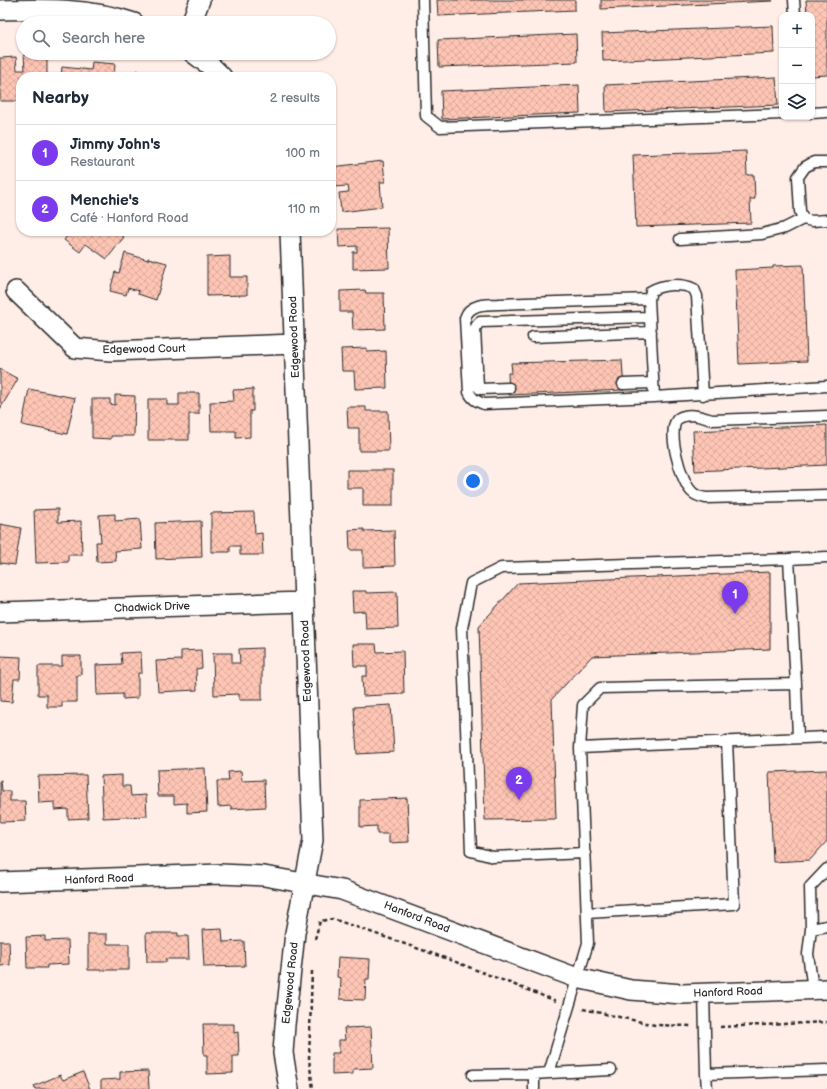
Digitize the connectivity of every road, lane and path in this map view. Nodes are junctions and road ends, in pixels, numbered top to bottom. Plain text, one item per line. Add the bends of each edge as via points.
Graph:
1 (200, 0) edge
2 (423, 0) edge
3 (794, 0) edge
4 (0, 10) edge
5 (795, 12) edge
6 (108, 16) edge
7 (194, 16) edge
8 (202, 60) edge
9 (217, 72) edge
10 (827, 112) edge
11 (815, 113) edge
12 (779, 114) edge
13 (827, 162) edge
14 (803, 219) junction
15 (827, 220) edge
16 (290, 236) edge
17 (680, 239) dead end
18 (16, 291) dead end
19 (649, 299) junction
20 (650, 317) junction
21 (651, 332) junction
22 (533, 337) dead end
23 (295, 344) junction
24 (653, 383) junction
25 (623, 384) dead end
26 (827, 386) edge
27 (509, 388) dead end
28 (703, 395) junction
29 (654, 397) junction
30 (827, 416) edge
31 (827, 495) edge
32 (827, 557) edge
33 (789, 559) junction
34 (304, 602) junction
35 (0, 612) edge
36 (796, 684) junction
37 (827, 737) edge
38 (798, 738) junction
39 (727, 741) junction
40 (580, 748) junction
41 (585, 852) junction
42 (827, 869) edge
43 (0, 882) edge
44 (305, 883) junction
45 (587, 913) junction
46 (827, 926) edge
47 (811, 929) junction
48 (314, 940) dead end
49 (312, 970) dead end
50 (577, 978) junction
51 (820, 989) edge
52 (704, 993) junction
53 (568, 1006) junction
54 (827, 1022) edge
55 (704, 1026) junction
56 (611, 1070) dead end
57 (827, 1070) edge
58 (549, 1073) junction
59 (534, 1074) junction
60 (706, 1074) junction
61 (473, 1075) dead end
62 (289, 1089) edge
63 (312, 1089) edge
64 (534, 1089) edge
65 (707, 1089) edge

1 - 7 street
2 - 12 lane via 426,116 440,127
3 - 5 lane
4 - 6 street via 50,9
8 - 9 street
10 - 11 lane
13 - 14 lane via 814,162 805,167 798,177 800,211
14 - 15 lane
14 - 17 lane via 785,228 762,234
16 - 23 street, Edgewood Road
18 - 23 street, Edgewood Court via 75,348 110,351
19 - 20 lane
19 - 28 lane via 651,291 658,287 686,286 694,289 697,296
19 - 29 lane via 477,306 470,310 466,318 468,392 471,398 484,404
20 - 21 lane
20 - 27 lane via 480,322 475,329 478,387
21 - 22 lane
21 - 24 lane
23 - 34 street, Edgewood Road
24 - 25 lane
24 - 29 lane
26 - 28 lane
28 - 29 lane
30 - 31 lane via 712,420 685,416 675,422 673,429 681,474 691,492 698,497
32 - 33 lane
33 - 36 lane
33 - 41 lane via 501,568 471,583 462,628 471,851 493,857
34 - 35 street, Chadwick Drive
34 - 44 street, Edgewood Road via 313,840
36 - 38 lane
36 - 40 lane via 600,688 583,705
37 - 38 lane
38 - 39 lane
39 - 40 lane
39 - 45 lane via 734,904
40 - 41 lane
41 - 45 lane
42 - 47 lane via 810,887
43 - 44 street, Hanford Road via 220,874 264,876
44 - 50 street, Hanford Road via 342,890 366,898
44 - 62 street, Edgewood Road via 295,933 285,1025 284,1053
45 - 50 lane via 588,943
46 - 47 lane
47 - 51 lane via 808,954
48 - 53 path via 320,921 333,919 448,959
49 - 63 path via 309,1059
50 - 52 street, Hanford Road via 630,990
50 - 53 lane
51 - 52 street, Hanford Road
52 - 55 lane
53 - 55 path via 655,1025
53 - 58 lane
54 - 55 path
55 - 60 lane
56 - 58 lane
57 - 60 lane
58 - 59 lane
59 - 61 lane
59 - 64 lane
60 - 65 lane

